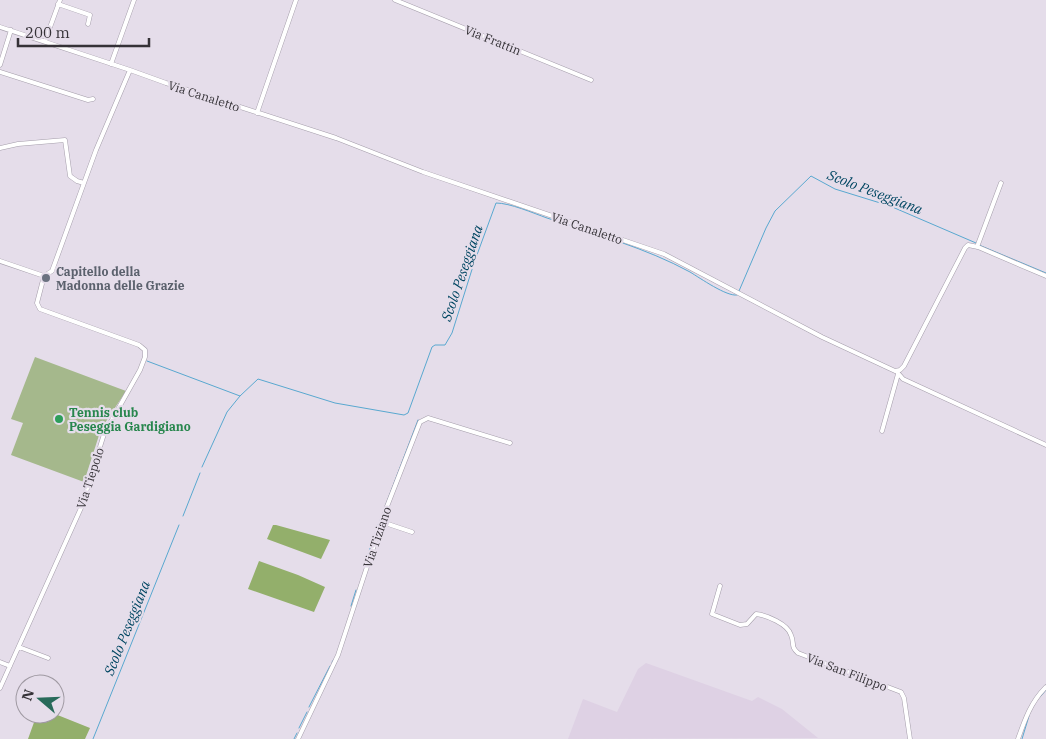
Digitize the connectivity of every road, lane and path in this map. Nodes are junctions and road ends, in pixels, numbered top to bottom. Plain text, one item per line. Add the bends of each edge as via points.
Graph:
1 (134, 0) edge
2 (296, 0) edge
3 (396, 0) edge
4 (59, 2) edge
5 (88, 24) dead end
6 (0, 27) edge
7 (12, 30) junction
8 (45, 41) junction
9 (0, 64) edge
10 (111, 64) junction
11 (130, 70) junction
12 (0, 72) edge
13 (591, 80) dead end
14 (93, 99) dead end
15 (257, 113) junction
16 (0, 148) edge
17 (84, 183) junction
18 (1001, 183) dead end
19 (977, 247) junction
20 (0, 261) edge
21 (44, 276) junction
22 (1046, 276) edge
23 (897, 373) junction
24 (882, 431) dead end
25 (510, 443) dead end
26 (1046, 445) edge
27 (382, 522) junction
28 (412, 532) dead end
29 (720, 586) dead end
30 (19, 647) junction
31 (48, 658) dead end
32 (0, 662) edge
33 (10, 666) junction
34 (1046, 687) edge
35 (0, 688) edge
36 (298, 739) edge
37 (910, 739) edge
38 (1018, 739) edge

1 - 10 street
2 - 15 street
3 - 13 street, Via Frattin
4 - 5 street via 90,15
4 - 8 street
6 - 7 street, Via Canaletto
7 - 8 street, Via Canaletto
7 - 9 street
8 - 10 street, Via Canaletto
10 - 11 street, Via Canaletto
11 - 15 street, Via Canaletto
11 - 17 street
12 - 14 street
15 - 23 street, Via Canaletto via 664,254
16 - 17 street via 64,140 70,176
17 - 21 street via 52,271
18 - 19 street
19 - 22 street
19 - 23 street via 968,245 965,248 904,366
20 - 21 street
21 - 30 street, Via Tiepolo via 37,302 40,309 133,342 142,346 145,353 140,370 104,434 81,508
23 - 24 street
23 - 26 street, Via Canaletto via 902,379
25 - 27 street, Via Tiziano via 423,419
27 - 28 street
27 - 36 street, Via Tiziano via 338,655
29 - 37 street, Via San Filippo via 712,614 740,625 747,624 756,614 763,614 791,633 793,648 798,654 901,692
30 - 31 street
30 - 33 street, Via Tiepolo
32 - 33 street
33 - 35 street, Via Tiepolo
34 - 38 street via 1031,705

